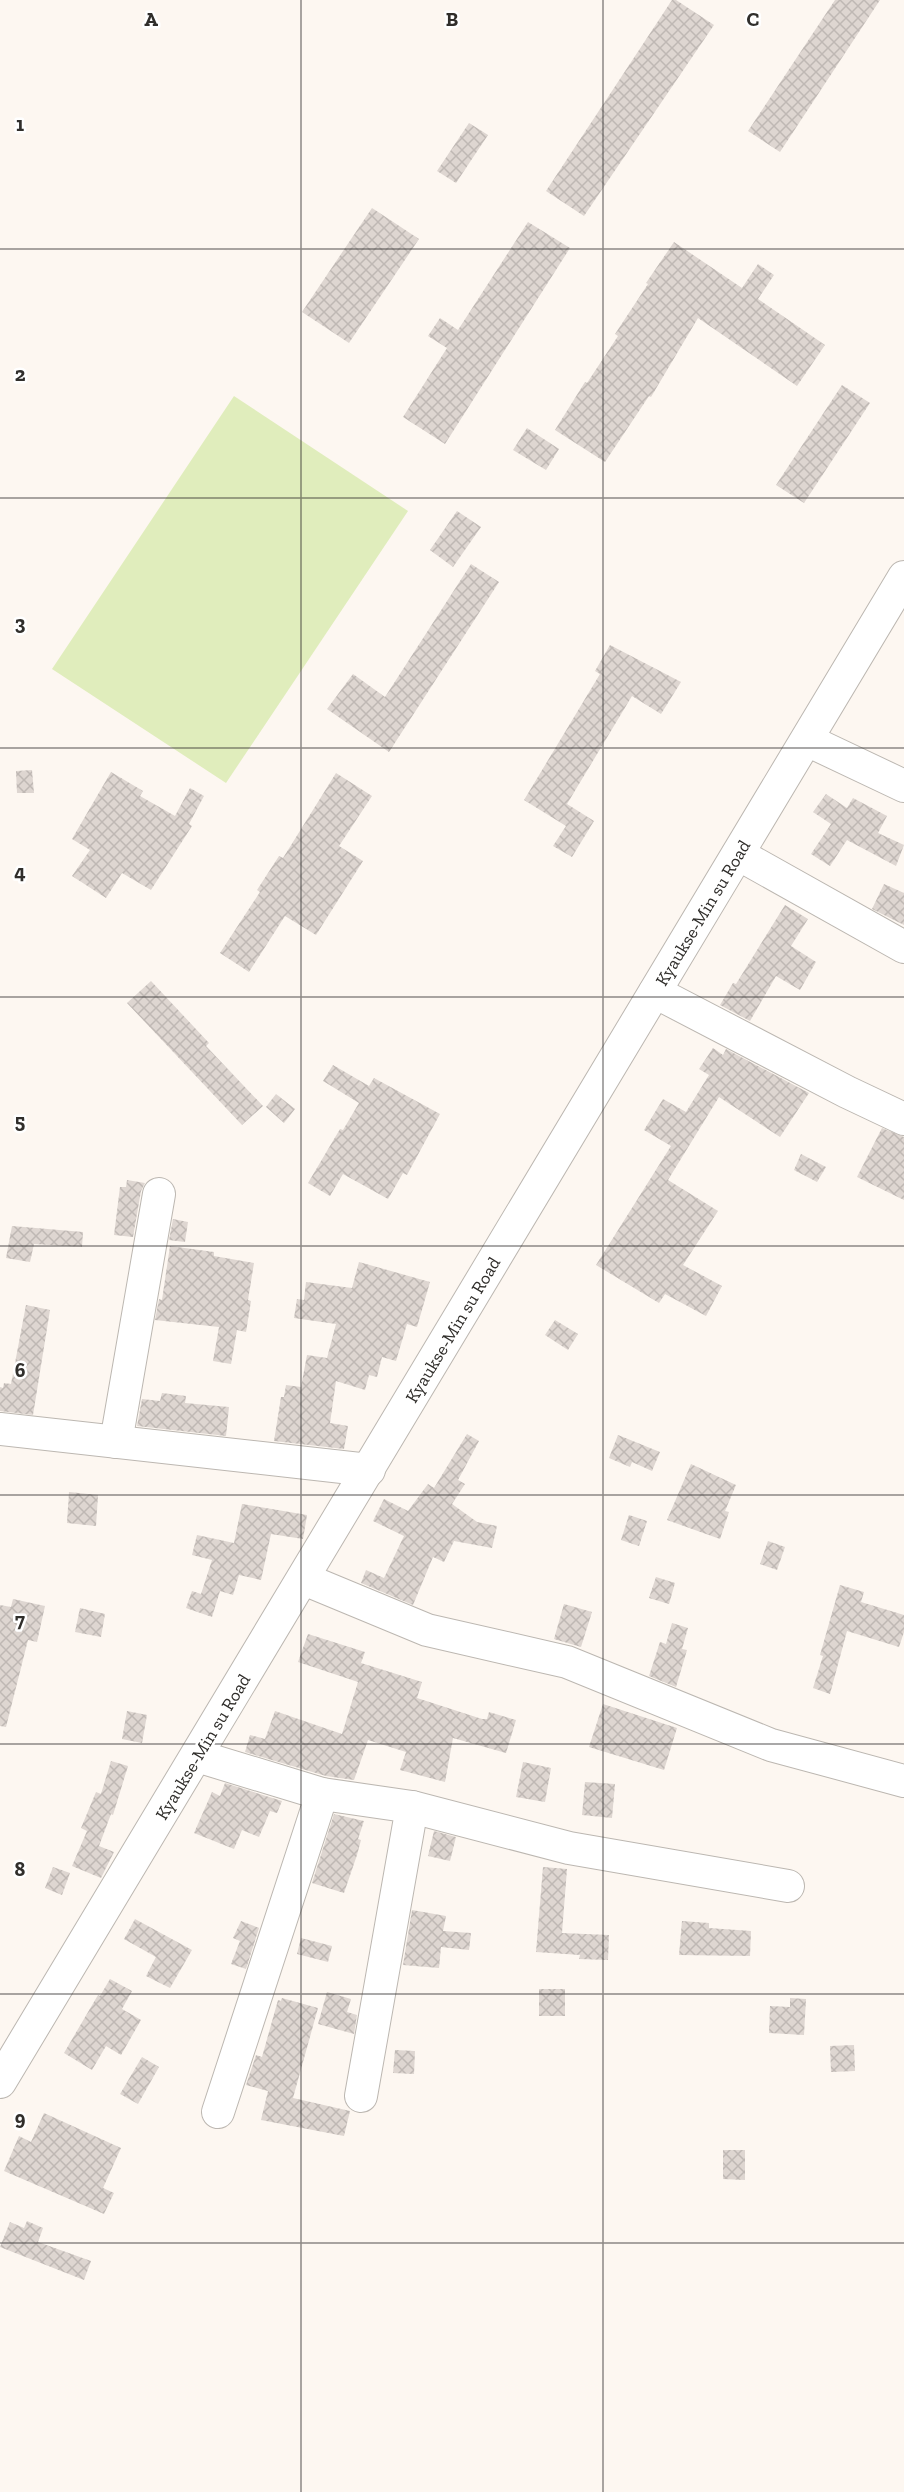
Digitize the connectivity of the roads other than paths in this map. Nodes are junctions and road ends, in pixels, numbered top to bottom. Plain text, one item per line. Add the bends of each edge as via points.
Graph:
1 (904, 577) edge
2 (807, 740) junction
3 (904, 786) edge
4 (738, 854) junction
5 (904, 947) edge
6 (655, 992) junction
7 (904, 1119) edge
8 (159, 1194) dead end
9 (0, 1429) edge
10 (116, 1442) junction
11 (369, 1470) junction
12 (304, 1579) junction
13 (197, 1756) junction
14 (904, 1781) edge
15 (322, 1794) junction
16 (412, 1808) junction
17 (788, 1886) dead end
18 (0, 2082) edge
19 (361, 2096) dead end
20 (218, 2112) dead end

1 - 2 street, Kyaukse-Min su Road
2 - 3 street
2 - 4 street, Kyaukse-Min su Road
4 - 5 street
4 - 6 street, Kyaukse-Min su Road
6 - 7 street
6 - 11 street, Kyaukse-Min su Road
8 - 10 street
9 - 10 street
10 - 11 street
11 - 12 street, Kyaukse-Min su Road
12 - 13 street, Kyaukse-Min su Road
12 - 14 street via 427,1630 567,1662 771,1745
13 - 15 street
13 - 18 street, Kyaukse-Min su Road
15 - 16 street
15 - 20 street
16 - 17 street via 569,1848
16 - 19 street

